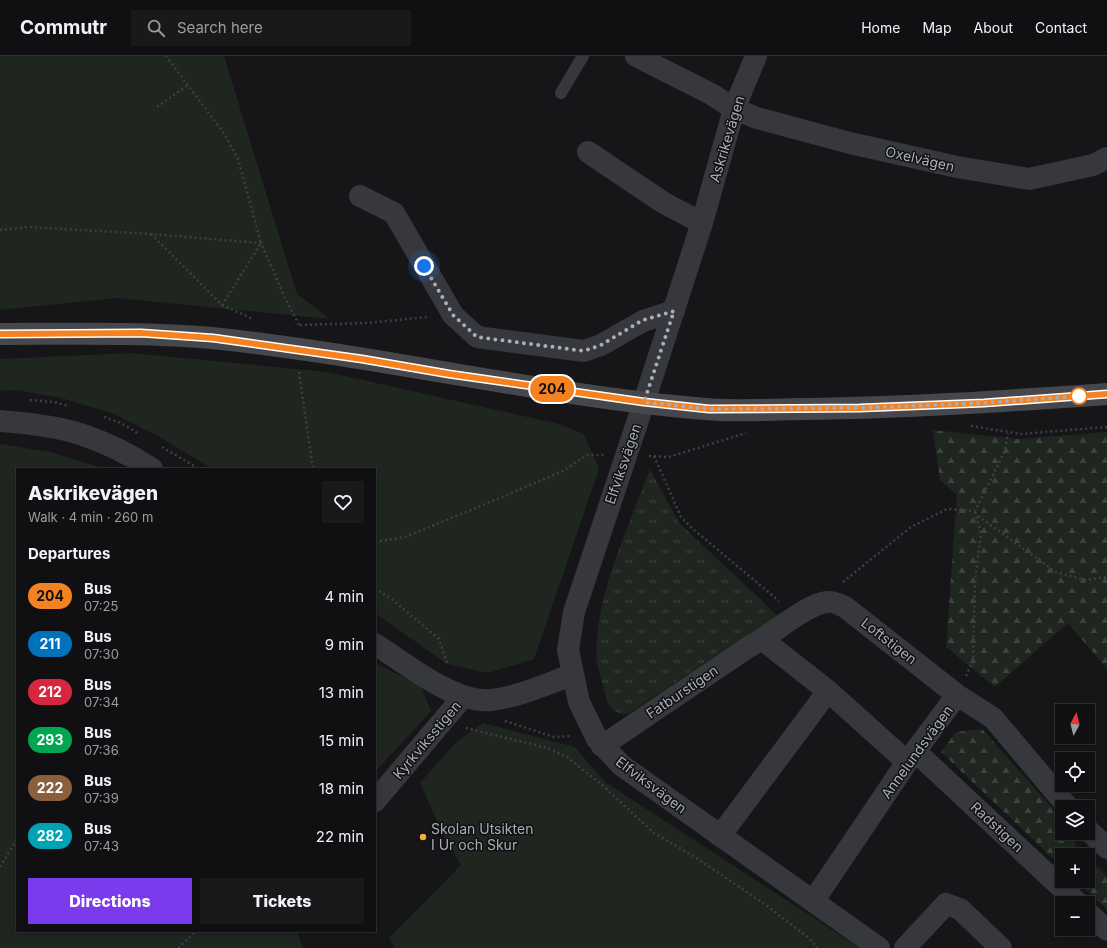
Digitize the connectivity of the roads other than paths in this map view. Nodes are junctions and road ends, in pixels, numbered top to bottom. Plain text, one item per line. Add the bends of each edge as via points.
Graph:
1 (583, 56) edge
2 (636, 56) edge
3 (756, 56) edge
4 (561, 93) dead end
5 (734, 109) junction
6 (588, 152) dead end
7 (1107, 158) edge
8 (360, 196) dead end
9 (702, 223) junction
10 (674, 311) junction
11 (0, 334) edge
12 (1107, 394) edge
13 (644, 402) junction
14 (0, 421) edge
15 (150, 468) edge
16 (814, 605) joint
17 (763, 640) junction
18 (376, 645) edge
19 (572, 675) junction
20 (828, 691) junction
21 (957, 695) junction
22 (463, 697) junction
23 (597, 738) junction
24 (911, 757) junction
25 (376, 800) edge
26 (1062, 800) edge
27 (720, 836) junction
28 (1095, 837) edge
29 (1107, 848) edge
30 (1070, 896) edge
31 (814, 900) junction
32 (1095, 919) edge
33 (1107, 930) edge
34 (879, 948) edge
35 (905, 948) edge
36 (1001, 948) edge

1 - 4 lane
2 - 5 street, Oxelvägen
3 - 5 street, Askrikevägen
5 - 7 street, Oxelvägen via 850,143 957,167 1029,179 1093,165
5 - 9 street, Askrikevägen
6 - 9 street via 664,203
8 - 10 street via 394,213 453,315 477,337 584,351 601,345 643,320
9 - 10 street, Askrikevägen
10 - 13 street, Askrikevägen
11 - 13 main road via 141,333 213,338
12 - 13 main road via 984,403 860,408 709,409
13 - 19 street, Elfviksvägen via 574,612 568,650
14 - 15 street via 82,434 132,456
16 - 17 street, Fatburstigen
16 - 21 street, Loftstigen via 829,602 846,607
17 - 20 street
17 - 23 street, Fatburstigen
18 - 22 street, Kyrkviksstigen via 441,687
19 - 22 street, Kyrkviksstigen via 512,696 491,700
19 - 23 street, Elfviksvägen via 579,702
20 - 24 street
20 - 27 street
21 - 24 street, Annelundsvägen
21 - 26 street, Annelundsvägen via 993,718
22 - 25 street, Kyrkviksstigen
23 - 27 street, Elfviksvägen via 621,765
24 - 30 street, Radstigen
24 - 31 street, Annelundsvägen
27 - 31 street, Elfviksvägen
28 - 29 street
31 - 34 street, Elfviksvägen
32 - 33 street
35 - 36 street via 946,904 960,909

